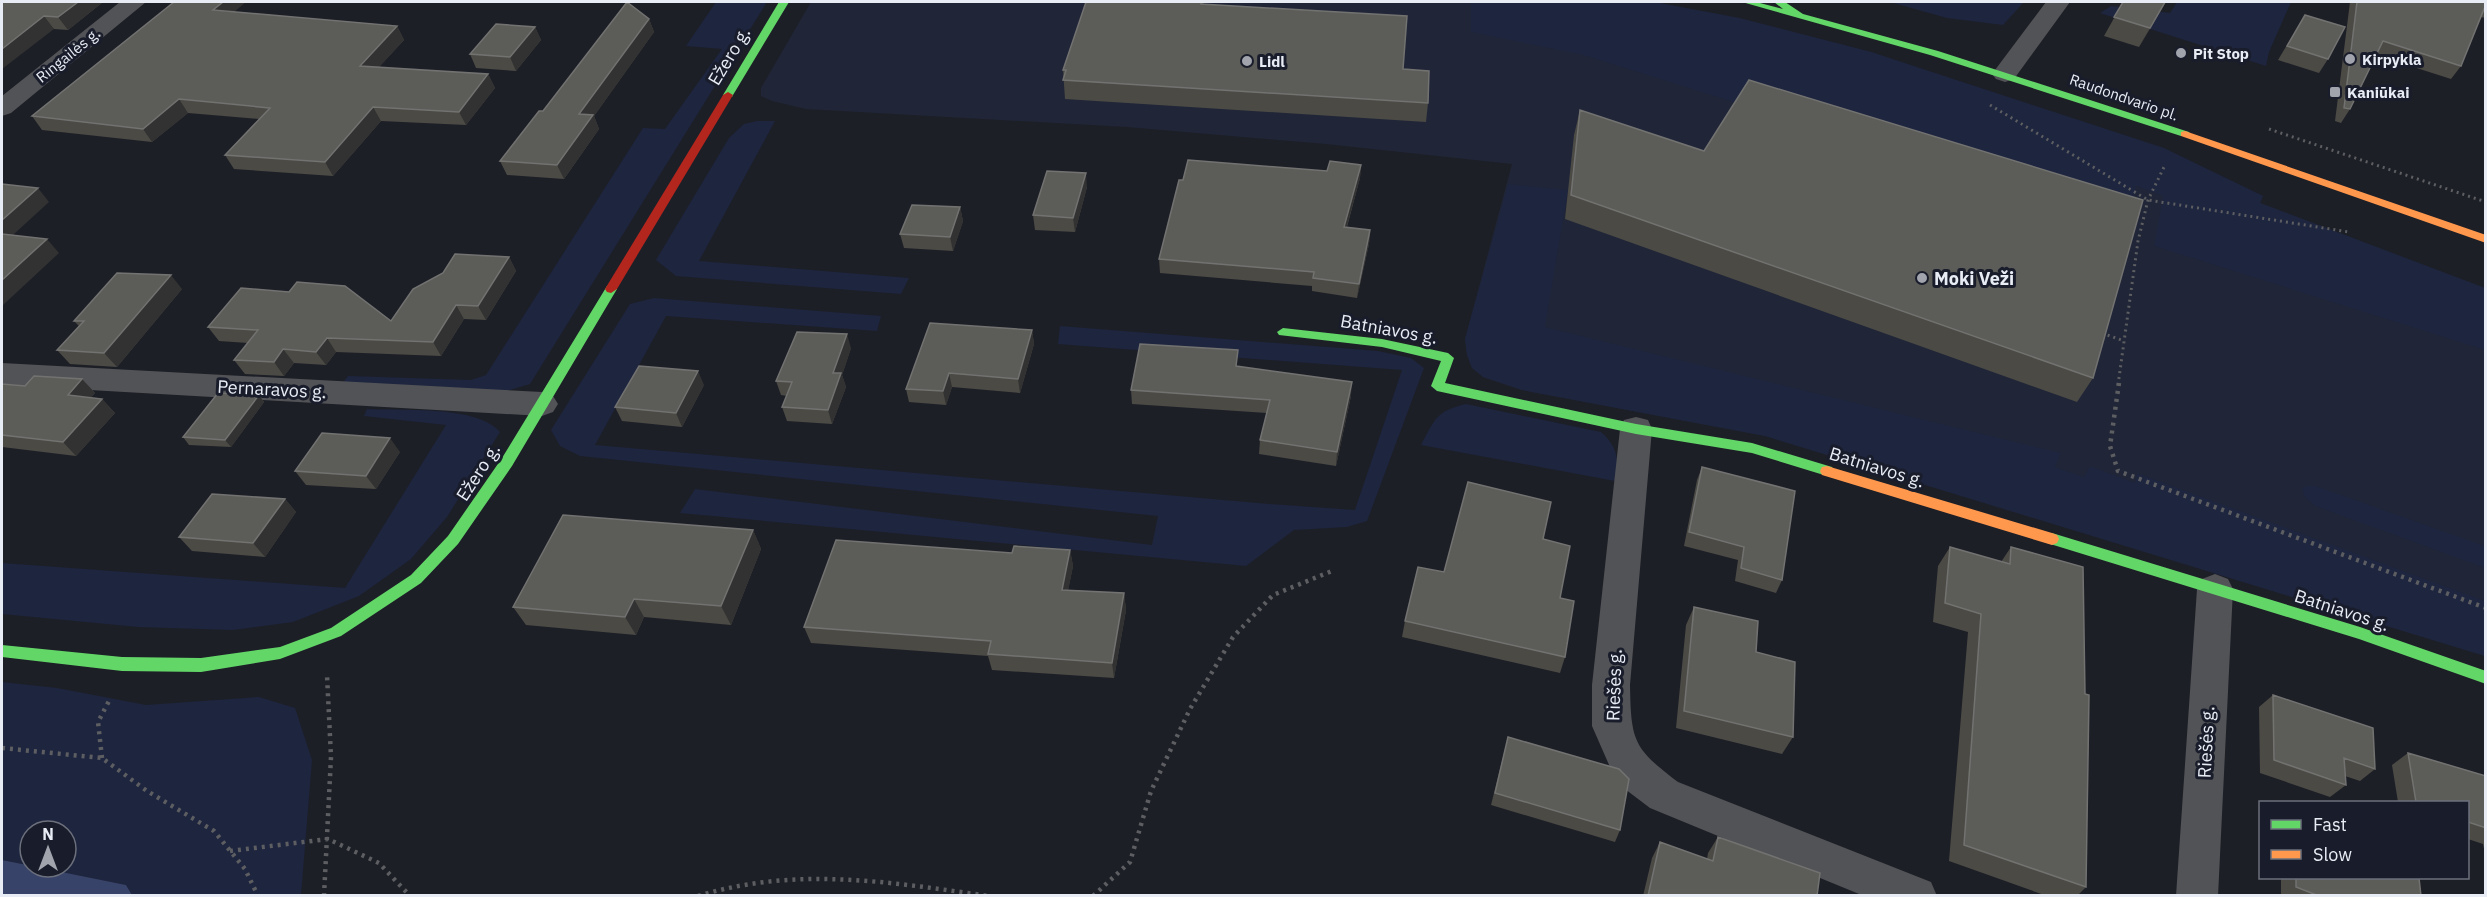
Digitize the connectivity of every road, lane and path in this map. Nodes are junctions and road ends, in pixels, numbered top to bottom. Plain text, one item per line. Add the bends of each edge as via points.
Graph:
1 (134, 2) edge
2 (784, 2) edge
3 (1747, 2) edge
4 (1779, 2) edge
5 (2058, 2) edge
6 (1799, 15) junction
7 (2005, 74) junction
8 (1990, 105) dead end
9 (2, 108) edge
10 (2165, 165) dead end
11 (2148, 200) junction
12 (2349, 232) dead end
13 (2486, 239) edge
14 (1283, 332) dead end
15 (2097, 332) edge
16 (2124, 340) junction
17 (2, 374) edge
18 (542, 404) junction
19 (1636, 429) junction
20 (1332, 571) dead end
21 (2215, 589) junction
22 (2486, 608) edge
23 (322, 639) junction
24 (2, 651) edge
25 (128, 666) junction
26 (2486, 678) edge
27 (2, 748) edge
28 (102, 758) junction
29 (328, 839) junction
30 (230, 851) junction
31 (258, 896) edge
32 (324, 896) edge
33 (410, 896) edge
34 (698, 896) edge
35 (988, 896) edge
36 (1093, 896) edge
37 (1916, 896) edge
38 (2197, 896) edge

1 - 9 street, Ringailės g.
2 - 18 street, Ežero g.
3 - 6 street, Raudondvario pl.
4 - 6 street
5 - 7 street
6 - 7 street, Raudondvario pl.
7 - 13 street, Raudondvario pl.
8 - 11 path
10 - 11 path
11 - 12 path
11 - 16 path
14 - 19 street, Batniavos g. via 1382,343 1448,358 1437,386
15 - 16 path
16 - 22 path via 2110,446 2118,471
17 - 18 street, Pernaravos g.
18 - 23 street, Ežero g. via 464,526 431,566 392,596
19 - 21 street, Batniavos g. via 1752,448
19 - 37 street, Riešės g. via 1611,685 1611,726 1631,770 1664,795
20 - 36 path via 1273,595 1233,637 1190,709 1151,791 1130,862
21 - 26 street, Batniavos g. via 2360,633
21 - 38 street, Riešės g.
23 - 25 street, Ežero g. via 267,657 204,667
23 - 29 path via 329,697
24 - 25 street, Ežero g.
25 - 28 path via 98,722
27 - 28 path
28 - 30 path via 147,791 214,831
29 - 30 path
29 - 32 path
29 - 33 path via 379,863
30 - 31 path via 245,869
34 - 35 path via 749,882 808,877

